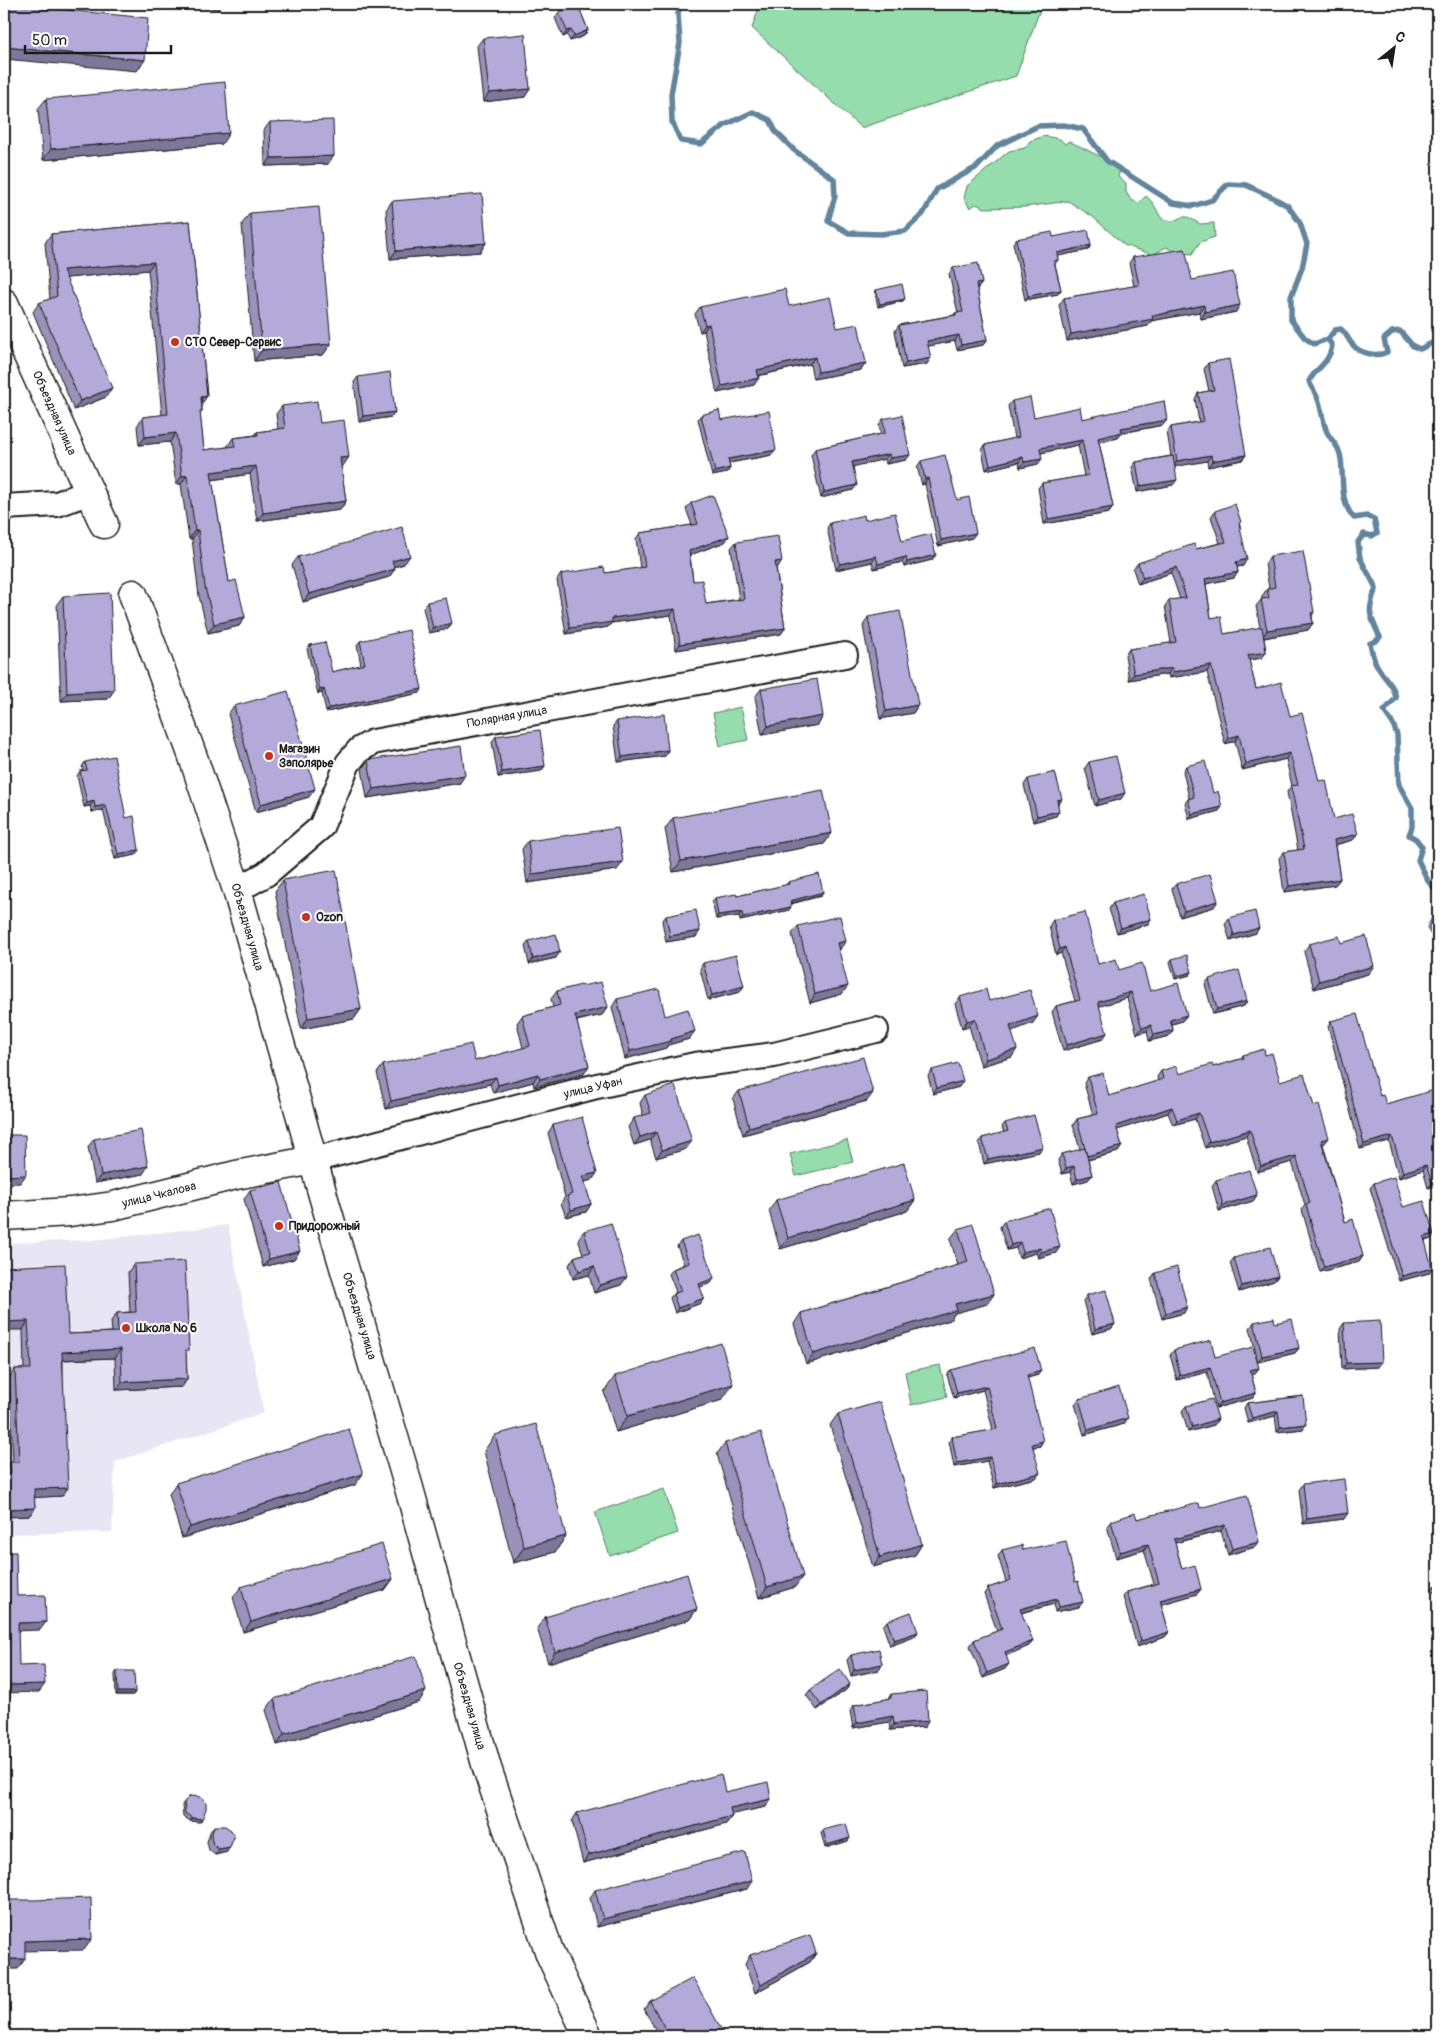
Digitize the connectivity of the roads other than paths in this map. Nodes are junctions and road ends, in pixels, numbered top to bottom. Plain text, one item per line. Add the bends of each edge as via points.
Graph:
1 (4, 303) edge
2 (90, 492) junction
3 (4, 507) edge
4 (104, 524) dead end
5 (133, 594) dead end
6 (845, 655) dead end
7 (237, 890) junction
8 (876, 1030) dead end
9 (313, 1160) junction
10 (4, 1216) edge
11 (588, 2036) edge

1 - 2 main road, Объездная улица
2 - 3 street via 57,504
2 - 4 main road, Объездная улица
5 - 7 main road, Объездная улица
6 - 7 street, Полярная улица via 373,742 359,750 348,763 321,827 266,874
7 - 9 main road, Объездная улица
8 - 9 street, улица Уфан via 774,1056 695,1065 597,1086
9 - 10 main road, улица Чкалова via 236,1175 113,1206
9 - 11 main road, Объездная улица via 487,1768 550,1954

